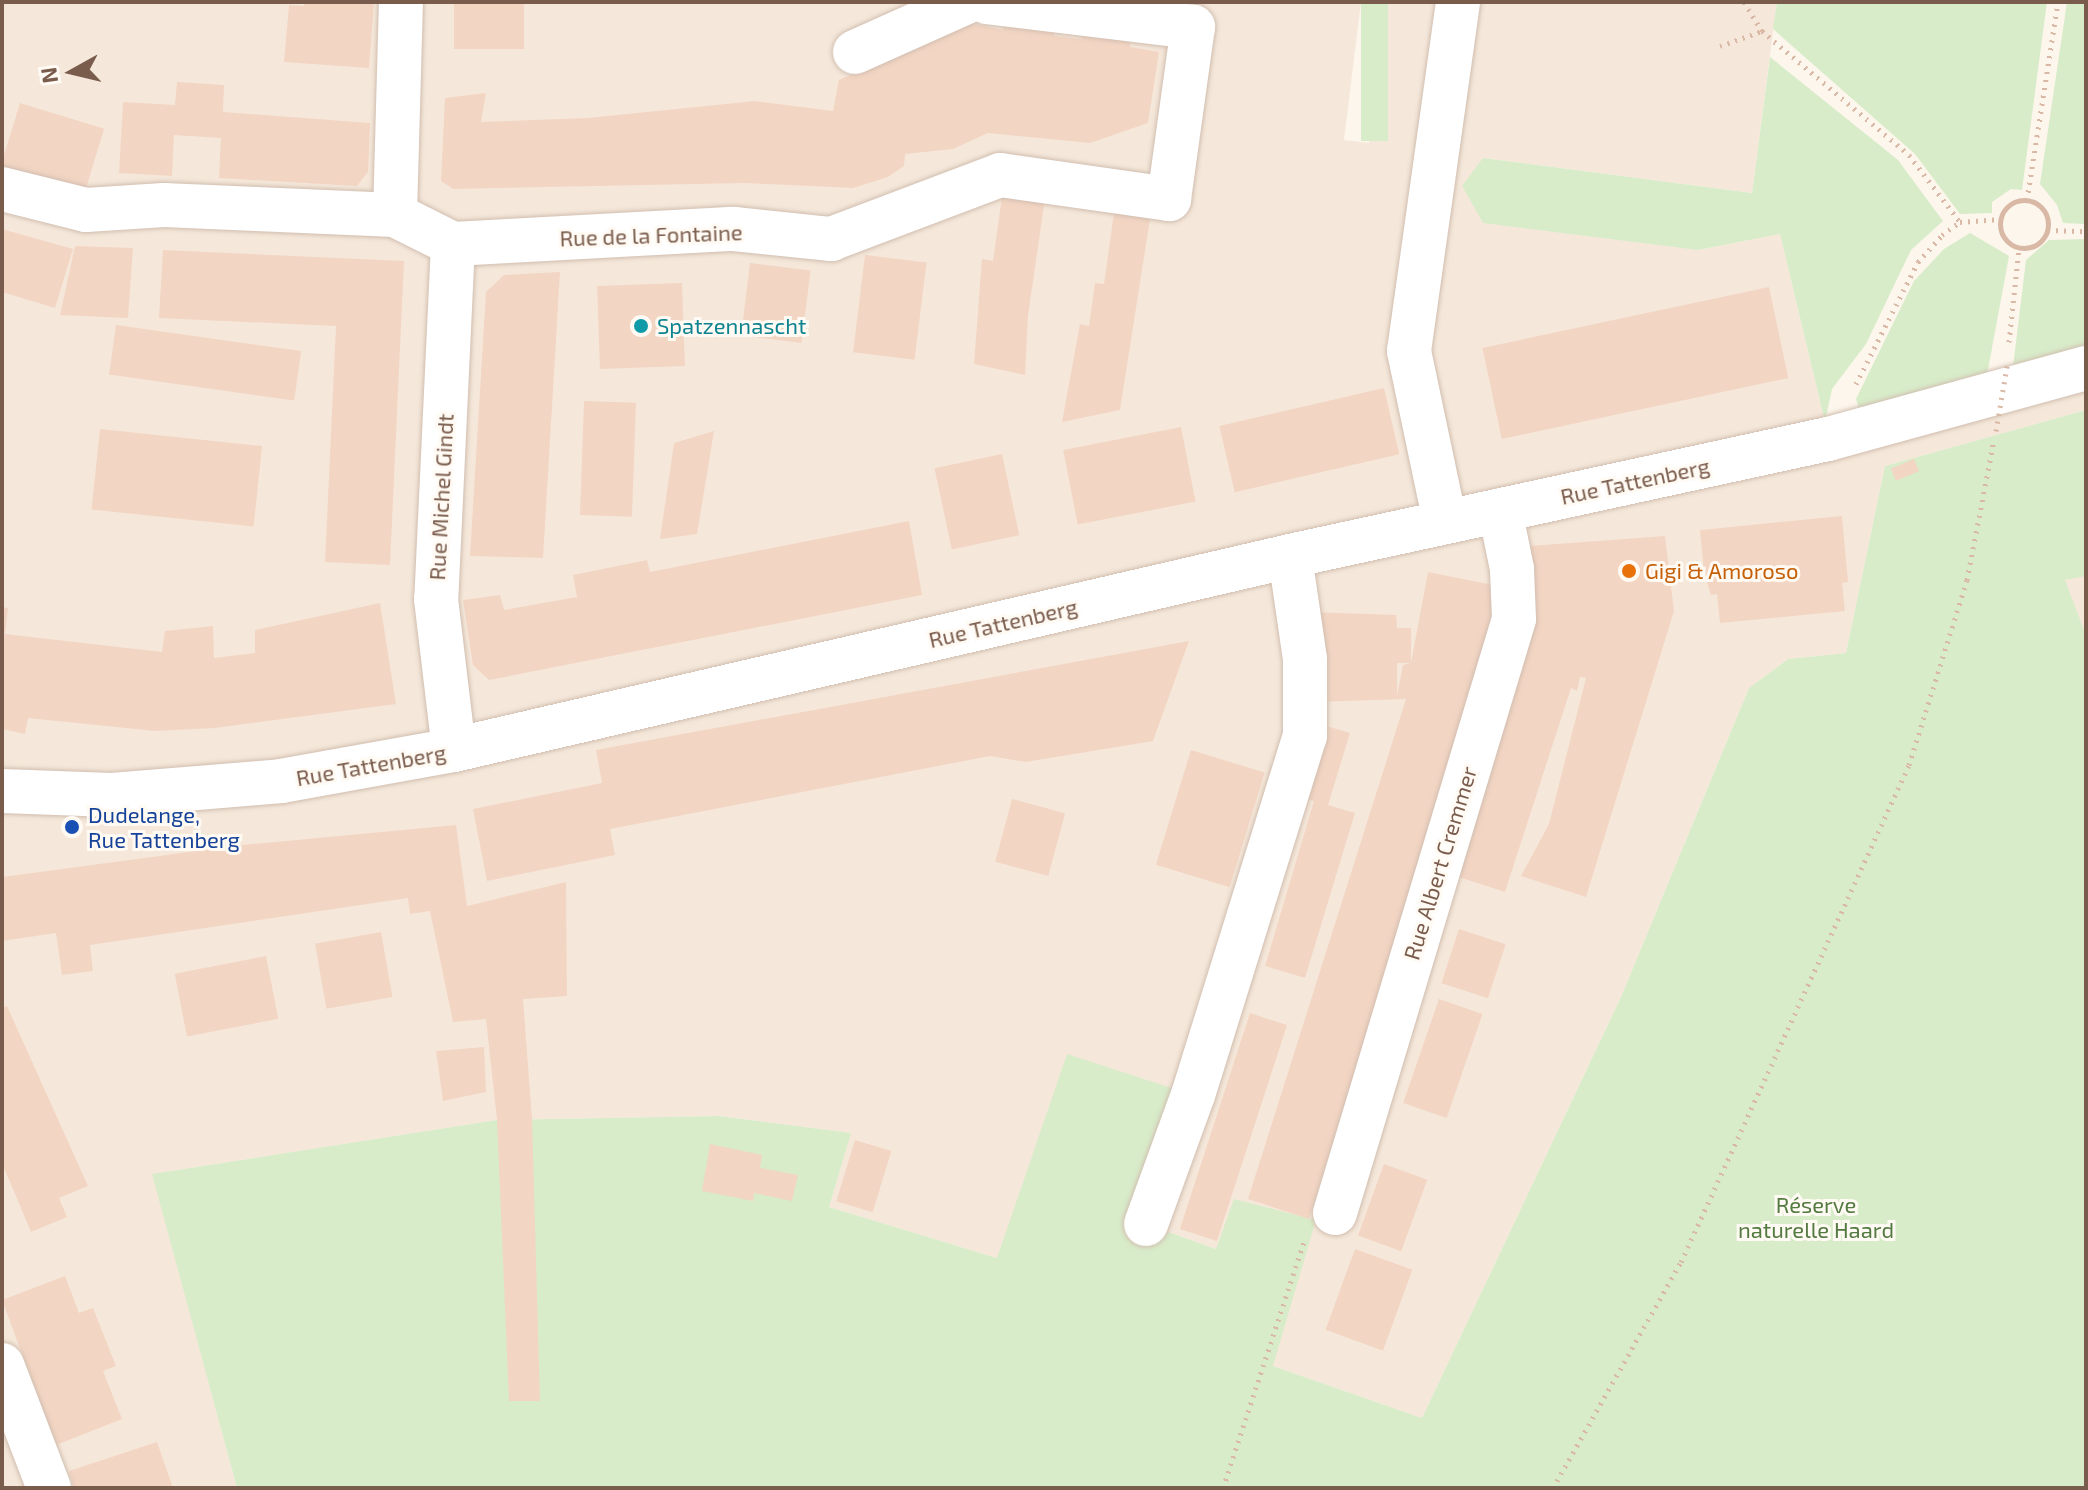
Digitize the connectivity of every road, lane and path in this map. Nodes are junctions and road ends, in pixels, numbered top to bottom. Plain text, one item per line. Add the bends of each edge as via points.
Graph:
1 (401, 2) edge
2 (967, 2) edge
3 (987, 2) edge
4 (1458, 2) edge
5 (1744, 2) edge
6 (2058, 2) edge
7 (1762, 31) junction
8 (1720, 46) dead end
9 (855, 52) dead end
10 (2, 189) edge
11 (2027, 200) junction
12 (395, 215) junction
13 (2001, 219) junction
14 (1960, 222) junction
15 (2048, 230) junction
16 (2086, 231) edge
17 (453, 244) junction
18 (2019, 248) junction
19 (2086, 368) edge
20 (2000, 395) junction
21 (1828, 439) junction
22 (1500, 510) junction
23 (1445, 522) junction
24 (1290, 556) junction
25 (454, 750) junction
26 (2, 791) edge
27 (1335, 1213) joint
28 (1146, 1224) dead end
29 (2, 1365) edge
30 (49, 1488) edge
31 (1223, 1488) edge
32 (1553, 1488) edge

1 - 12 street
2 - 9 street
3 - 17 street, Rue de la Fontaine via 1193,27 1169,199 1000,175 831,239 734,229
4 - 23 street via 1409,351
5 - 7 path
6 - 11 path
7 - 8 path
7 - 14 path via 1909,155
10 - 12 street, Rue de la Fontaine via 86,210 164,205
11 - 13 path via 2014,202
11 - 15 path via 2046,214
12 - 17 street, Rue de la Fontaine
13 - 14 path
13 - 18 path via 2006,240
14 - 21 path via 1918,262
15 - 16 path
15 - 18 path via 2040,243
17 - 25 street, Rue Michel Gindt via 436,599
18 - 20 path
19 - 20 street, Rue Tattenberg
20 - 20 path, bridge
20 - 21 street, Rue Tattenberg
20 - 32 path via 1967,580 1909,765 1681,1262
21 - 22 street, Rue Tattenberg
22 - 23 street, Rue Tattenberg
22 - 27 street, Rue Albert Cremmer via 1512,569 1514,619
23 - 24 street, Rue Tattenberg
24 - 25 street, Rue Tattenberg
24 - 28 street via 1305,659 1305,736 1193,1095
25 - 26 street, Rue Tattenberg via 281,781 112,795
27 - 31 path via 1316,1208
29 - 30 street

